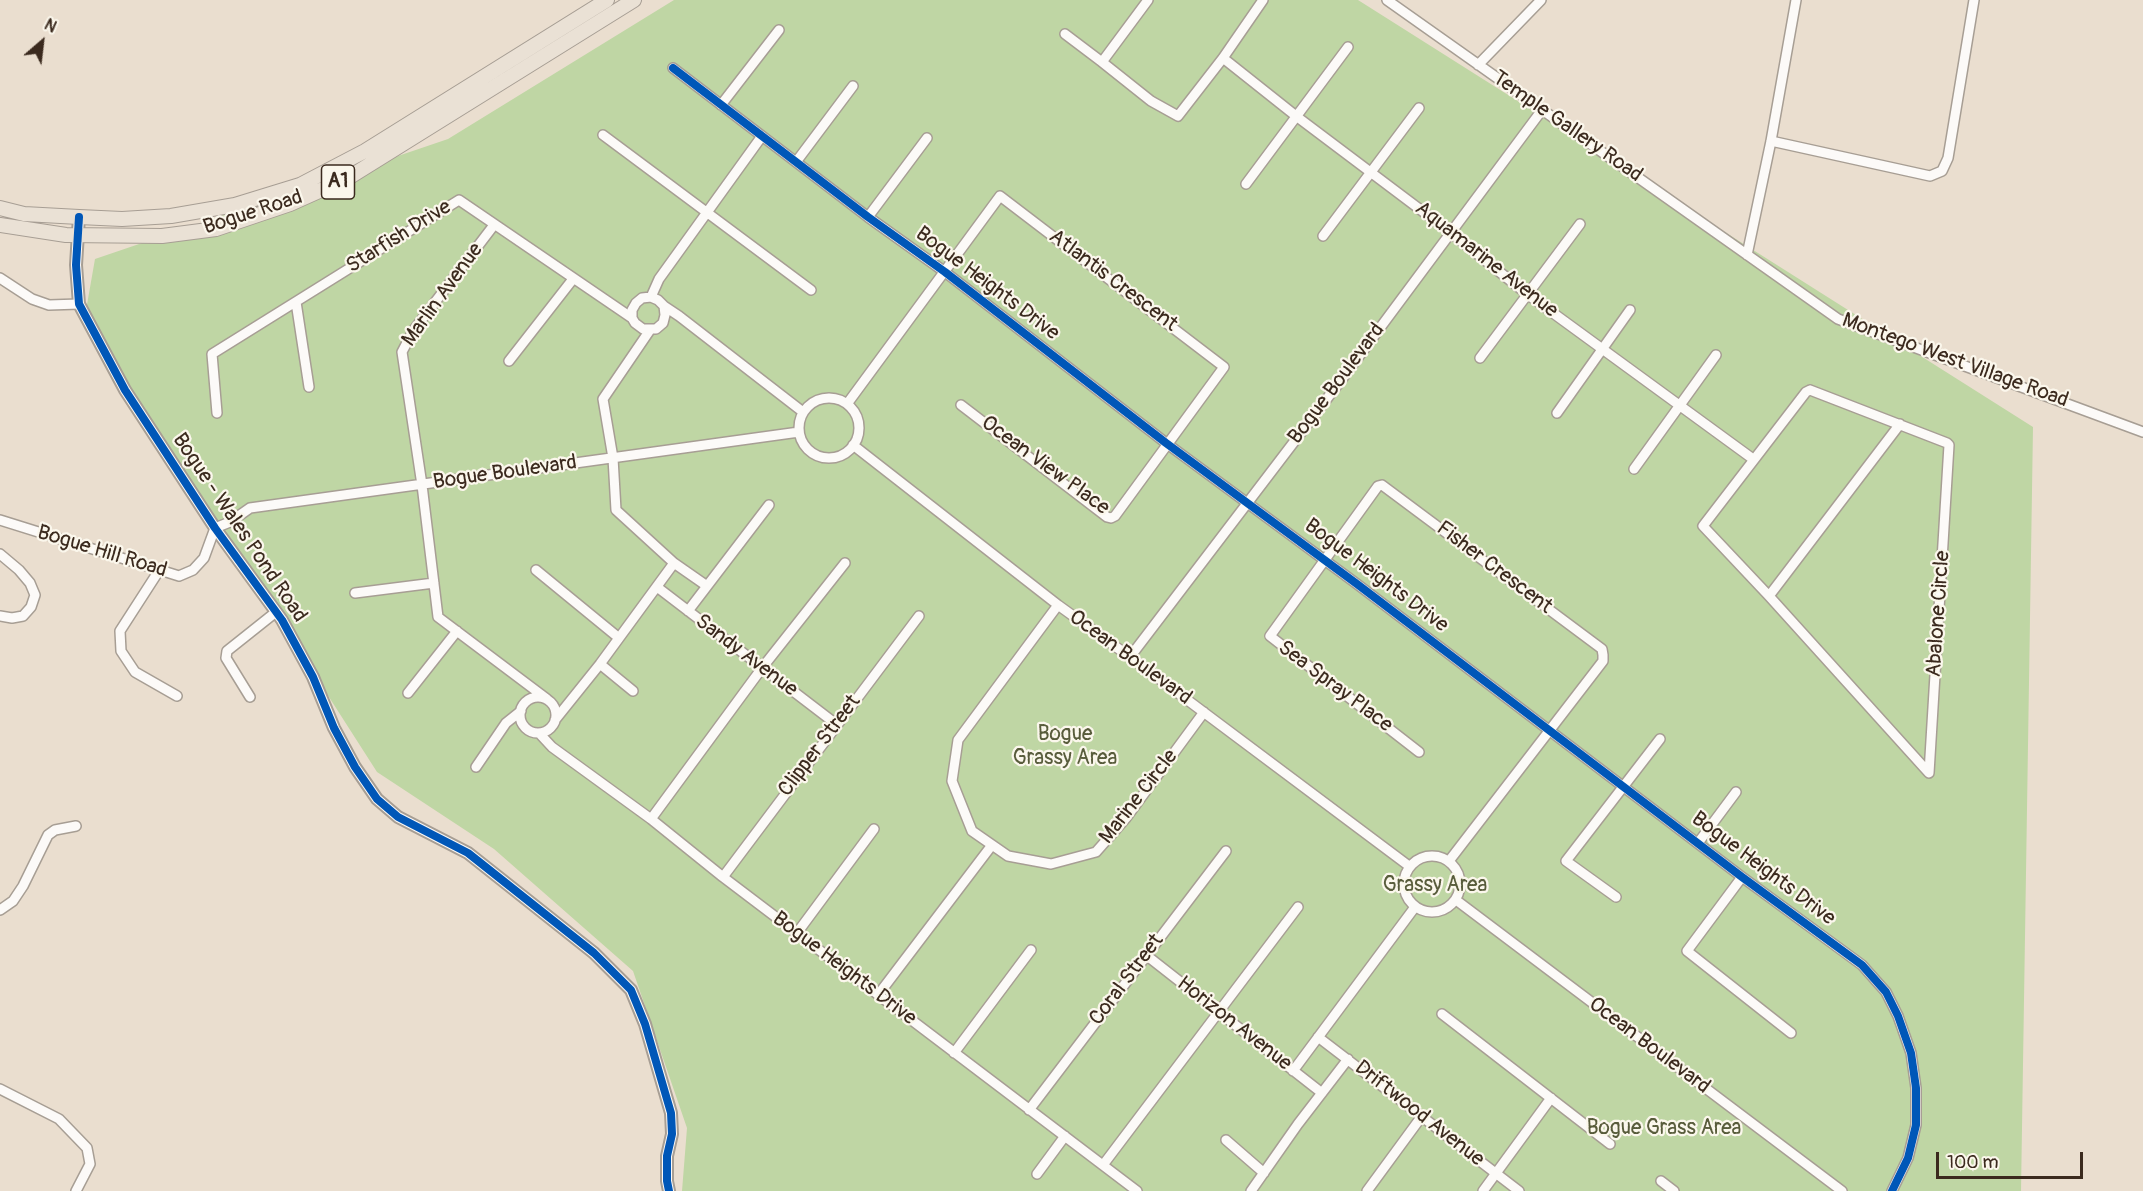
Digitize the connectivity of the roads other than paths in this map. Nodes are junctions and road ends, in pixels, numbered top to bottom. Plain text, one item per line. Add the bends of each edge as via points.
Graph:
1 (607, 0) edge
2 (634, 0) edge
3 (1148, 0) edge
4 (1263, 0) edge
5 (1387, 0) edge
6 (1541, 0) edge
7 (1796, 0) edge
8 (1974, 0) edge
9 (779, 30) dead end
10 (1065, 34) dead end
11 (1348, 47) dead end
12 (1222, 58) junction
13 (1102, 62) junction
14 (1478, 65) junction
15 (673, 68) dead end
16 (853, 86) dead end
17 (721, 105) junction
18 (1419, 108) dead end
19 (1542, 110) junction
20 (1296, 116) junction
21 (603, 135) dead end
22 (762, 136) junction
23 (927, 138) dead end
24 (1771, 141) junction
25 (796, 162) junction
26 (1372, 171) junction
27 (1246, 184) dead end
28 (0, 208) edge
29 (707, 213) junction
30 (79, 217) junction
31 (868, 217) junction
32 (1580, 224) dead end
33 (0, 225) edge
34 (494, 225) junction
35 (1450, 232) junction
36 (78, 234) junction
37 (1323, 236) dead end
38 (1747, 255) junction
39 (945, 272) junction
40 (0, 278) edge
41 (573, 279) junction
42 (811, 290) dead end
43 (1527, 294) junction
44 (651, 297) junction
45 (296, 302) junction
46 (78, 304) junction
47 (664, 306) junction
48 (1630, 310) dead end
49 (633, 318) junction
50 (650, 330) junction
51 (1602, 349) junction
52 (1716, 356) dead end
53 (1480, 358) dead end
54 (509, 361) dead end
55 (309, 387) dead end
56 (847, 404) junction
57 (961, 405) dead end
58 (1681, 405) junction
59 (803, 412) junction
60 (217, 413) dead end
61 (1557, 413) dead end
62 (1900, 424) junction
63 (799, 432) junction
64 (2143, 432) edge
65 (1166, 443) junction
66 (854, 445) junction
67 (613, 458) junction
68 (1753, 459) junction
69 (1634, 469) dead end
70 (422, 485) junction
71 (1247, 503) junction
72 (769, 505) dead end
73 (0, 520) edge
74 (215, 528) junction
75 (0, 554) edge
76 (1325, 560) junction
77 (674, 563) junction
78 (845, 563) dead end
79 (160, 569) junction
80 (536, 570) dead end
81 (434, 583) junction
82 (707, 586) junction
83 (657, 587) junction
84 (355, 593) dead end
85 (1769, 596) junction
86 (1058, 605) junction
87 (688, 611) junction
88 (276, 612) junction
89 (0, 616) edge
90 (918, 616) dead end
91 (457, 631) junction
92 (620, 638) junction
93 (1130, 657) junction
94 (600, 664) junction
95 (762, 668) junction
96 (525, 682) junction
97 (633, 691) dead end
98 (408, 693) dead end
99 (177, 696) dead end
100 (250, 697) dead end
101 (527, 701) junction
102 (549, 702) junction
103 (568, 706) junction
104 (520, 711) junction
105 (1204, 712) junction
106 (554, 722) junction
107 (506, 723) junction
108 (522, 723) junction
109 (836, 724) junction
110 (1550, 730) junction
111 (539, 733) junction
112 (1660, 739) dead end
113 (552, 747) junction
114 (1419, 752) dead end
115 (476, 767) dead end
116 (1623, 786) junction
117 (1736, 792) dead end
118 (651, 819) junction
119 (76, 826) dead end
120 (874, 829) dead end
121 (1698, 843) junction
122 (992, 844) junction
123 (1226, 851) dead end
124 (1449, 861) junction
125 (1409, 866) junction
126 (723, 877) junction
127 (1742, 877) junction
128 (1616, 897) dead end
129 (1456, 900) junction
130 (1298, 907) dead end
131 (1415, 907) junction
132 (0, 910) edge
133 (797, 933) junction
134 (1030, 950) dead end
135 (1146, 955) junction
136 (878, 995) junction
137 (1219, 1012) junction
138 (1442, 1014) dead end
139 (1791, 1033) dead end
140 (1318, 1037) junction
141 (954, 1053) junction
142 (1348, 1059) junction
143 (1293, 1071) junction
144 (0, 1089) edge
145 (1322, 1093) junction
146 (1551, 1098) junction
147 (1029, 1110) junction
148 (1422, 1116) junction
149 (1065, 1136) junction
150 (1226, 1140) dead end
151 (1610, 1144) dead end
152 (1103, 1165) junction
153 (1264, 1173) junction
154 (1496, 1173) junction
155 (1037, 1174) dead end
156 (1661, 1181) dead end
157 (76, 1191) edge
158 (669, 1191) edge
159 (1136, 1191) edge
160 (1251, 1191) edge
161 (1367, 1191) edge
162 (1483, 1191) edge
163 (1519, 1191) edge
164 (1674, 1191) edge
165 (1842, 1191) edge
166 (1893, 1191) edge

1 - 30 main road, Bogue Road / A1 via 365,151 300,185 235,205 171,216
2 - 36 main road, Bogue Road / A1 via 348,177 290,204 216,229 162,236
3 - 13 street
4 - 12 street
5 - 14 street, Temple Gallery Road
6 - 14 street
7 - 24 street
8 - 24 street via 1948,158 1942,171 1930,176
9 - 17 street
10 - 13 street
11 - 20 street
12 - 13 street via 1178,116 1151,101
12 - 20 street, Aquamarine Avenue
14 - 19 street, Temple Gallery Road
15 - 17 street, Bogue Heights Drive
16 - 25 street
17 - 22 street, Bogue Heights Drive
18 - 26 street
19 - 35 street, Bogue Boulevard
19 - 38 street, Temple Gallery Road
20 - 26 street, Aquamarine Avenue
20 - 27 street
21 - 29 street
22 - 25 street, Bogue Heights Drive
22 - 29 street
23 - 31 street
24 - 38 street
25 - 31 street, Bogue Heights Drive
26 - 35 street, Aquamarine Avenue
26 - 37 street
28 - 30 main road, Bogue Road / A1 via 24,214
29 - 42 street
29 - 44 street via 659,279
30 - 36 street, Bogue - Wales Pond Road
31 - 39 street, Bogue Heights Drive
32 - 43 street
33 - 36 main road, Bogue Road / A1
34 - 41 street, Starfish Drive
34 - 45 street, Starfish Drive via 459,200
34 - 70 street, Marlin Avenue via 402,352
35 - 43 street, Aquamarine Avenue
35 - 71 street, Bogue Boulevard
36 - 46 street, Bogue - Wales Pond Road
38 - 64 street, Montego West Village Road via 1838,319
39 - 56 street
39 - 65 street, Bogue Heights Drive
39 - 65 street, Atlantis Crescent via 1002,196 1223,365 1224,369
40 - 46 street via 49,305
41 - 49 street, Starfish Drive
41 - 54 street
43 - 51 street, Aquamarine Avenue
43 - 53 street
44 - 47 street
44 - 49 street via 636,303
45 - 55 street
45 - 60 street, Starfish Drive via 212,354
46 - 74 street, Bogue - Wales Pond Road via 125,390
47 - 50 street via 663,323
47 - 59 street
48 - 51 street
49 - 50 street via 638,327
50 - 67 street via 603,399
51 - 58 street, Aquamarine Avenue
51 - 61 street
52 - 58 street
56 - 59 street via 838,399 818,399
56 - 66 street via 858,418
57 - 65 street, Ocean View Place via 1111,518
58 - 68 street, Aquamarine Avenue
58 - 69 street
59 - 63 street
62 - 68 street, Abalone Circle via 1810,390
62 - 85 street
62 - 85 street, Abalone Circle via 1947,443 1950,449 1929,773
63 - 66 street via 809,450 817,455 837,456
63 - 67 street, Bogue Boulevard
65 - 71 street, Bogue Heights Drive
66 - 86 street, Ocean Boulevard
67 - 70 street, Bogue Boulevard
67 - 77 street via 616,510
68 - 85 street, Abalone Circle via 1702,526
70 - 74 street, Bogue Boulevard via 250,508
70 - 81 street, Marlin Avenue
71 - 76 street, Bogue Heights Drive
71 - 93 street, Bogue Boulevard
72 - 82 street
73 - 79 street, Bogue Hill Road
74 - 79 street, Bogue Hill Road via 204,558 193,570 179,576
74 - 88 street, Bogue - Wales Pond Road
75 - 89 street via 19,570 35,595 23,615
76 - 110 street, Bogue Heights Drive
76 - 110 street, Fisher Crescent via 1382,485 1602,649 1603,662
76 - 114 street, Sea Spray Place via 1269,636
77 - 82 street
77 - 83 street
78 - 95 street
79 - 99 street via 120,631 121,651 135,672
80 - 92 street
81 - 84 street
81 - 91 street, Marlin Avenue via 438,617
82 - 87 street
83 - 87 street, Sandy Avenue
83 - 92 street
86 - 93 street, Ocean Boulevard
86 - 122 street, Marine Circle via 958,740 952,781 972,831
87 - 95 street, Sandy Avenue
88 - 100 street via 227,651 226,658
88 - 158 street, Bogue - Wales Pond Road via 313,677 355,767 377,799 398,817 468,853 594,953 631,990 671,1113
90 - 109 street, Clipper Street
91 - 96 street, Marlin Avenue
91 - 98 street
92 - 94 street
93 - 105 street, Ocean Boulevard
94 - 97 street
94 - 103 street
95 - 109 street, Sandy Avenue
95 - 118 street
96 - 101 street
96 - 102 street, Marlin Avenue
101 - 102 street via 538,697
101 - 104 street
102 - 103 street
102 - 106 street via 555,709
103 - 106 street
104 - 107 street
104 - 108 street
105 - 122 street, Marine Circle via 1096,852 1051,864 1008,856
105 - 125 street, Ocean Boulevard
106 - 111 street
106 - 113 street
107 - 108 street
107 - 115 street
108 - 111 street
109 - 126 street, Clipper Street
110 - 116 street, Bogue Heights Drive
110 - 124 street
111 - 113 street, Bogue Heights Drive
112 - 116 street
113 - 118 street, Bogue Heights Drive
116 - 121 street, Bogue Heights Drive
116 - 128 street via 1566,861
117 - 121 street
118 - 126 street, Bogue Heights Drive
119 - 132 street via 48,835 14,901
120 - 133 street
121 - 127 street, Bogue Heights Drive
122 - 136 street
123 - 135 street, Coral Street
124 - 125 street via 1424,856
124 - 129 street via 1461,884
125 - 131 street via 1404,892
126 - 133 street, Bogue Heights Drive
127 - 139 street via 1687,951
127 - 166 street, Bogue Heights Drive via 1862,965 1886,992 1898,1016 1911,1053 1916,1125 1908,1158
129 - 131 street via 1441,911
129 - 165 street, Ocean Boulevard
130 - 137 street
131 - 140 street
133 - 136 street, Bogue Heights Drive
134 - 141 street
135 - 137 street, Horizon Avenue
135 - 147 street, Coral Street
136 - 141 street, Bogue Heights Drive
137 - 143 street, Horizon Avenue
137 - 152 street
138 - 146 street
140 - 142 street, Driftwood Avenue
140 - 143 street
141 - 147 street, Bogue Heights Drive
142 - 145 street
142 - 148 street, Driftwood Avenue
143 - 145 street, Horizon Avenue
144 - 157 street via 59,1119 87,1148 90,1164
145 - 153 street
146 - 151 street
146 - 154 street
147 - 149 street, Bogue Heights Drive
148 - 154 street, Driftwood Avenue
148 - 161 street
149 - 152 street, Bogue Heights Drive
149 - 155 street
150 - 153 street
152 - 159 street, Bogue Heights Drive
153 - 160 street
154 - 162 street
154 - 163 street, Driftwood Avenue
156 - 164 street

